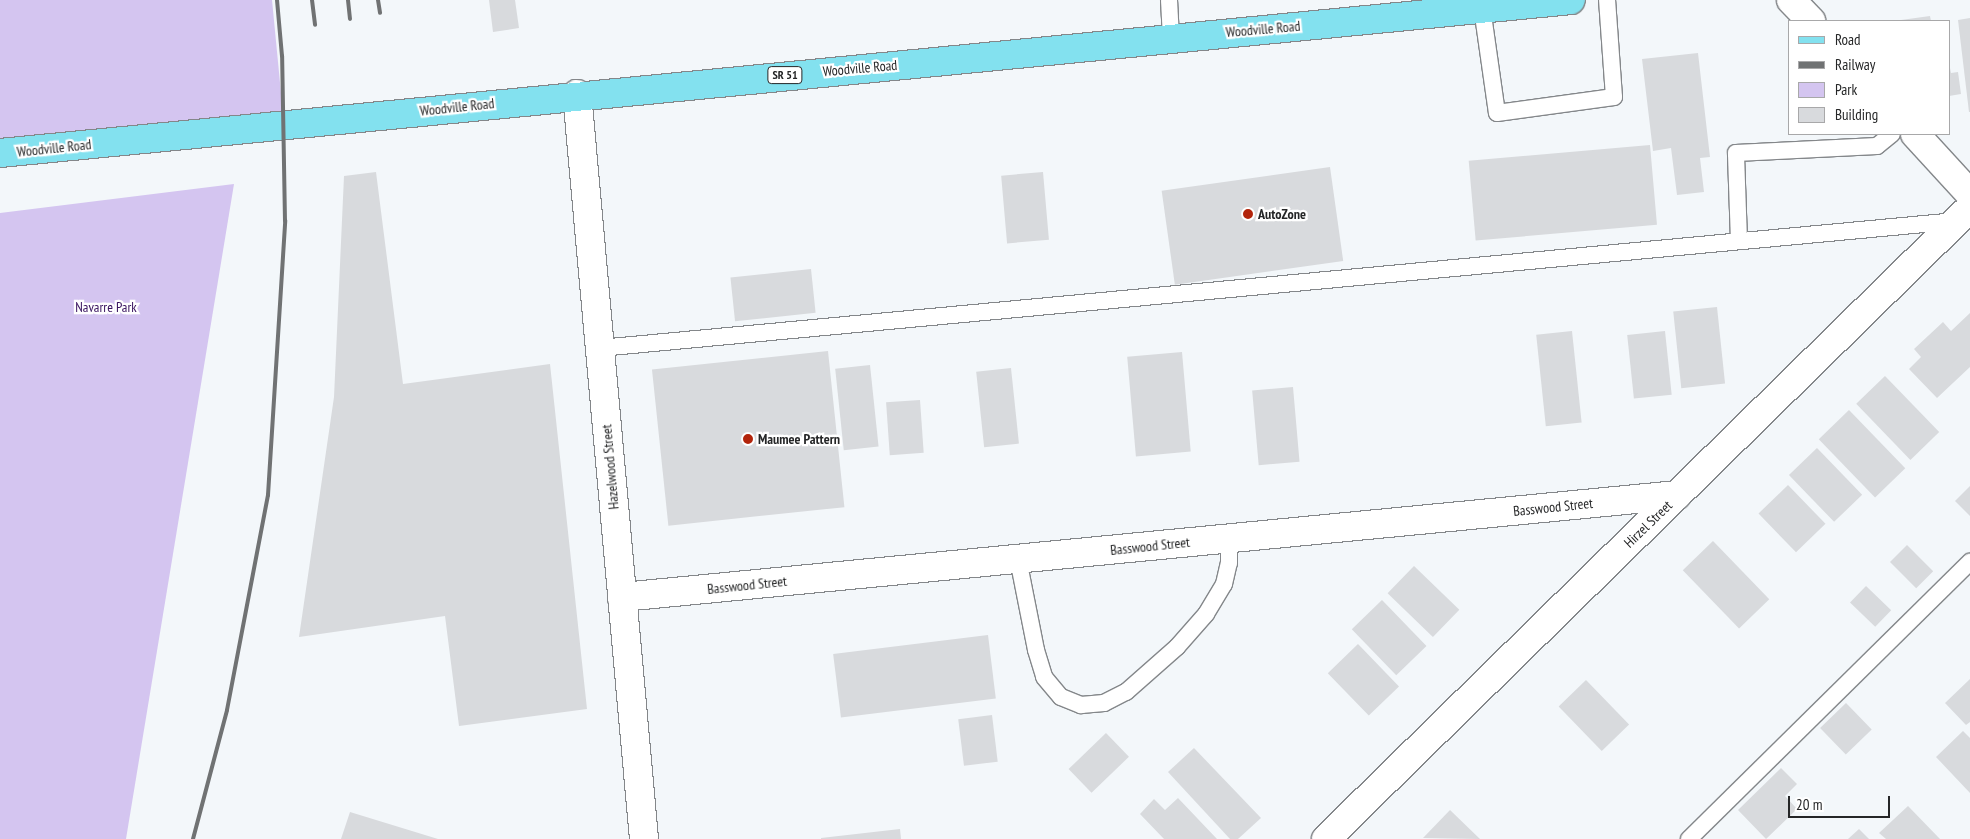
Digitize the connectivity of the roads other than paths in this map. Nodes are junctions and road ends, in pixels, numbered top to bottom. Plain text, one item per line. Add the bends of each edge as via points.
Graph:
1 (1169, 0) edge
2 (1571, 0) edge
3 (1607, 0) edge
4 (1791, 0) edge
5 (1482, 8) junction
6 (1810, 20) edge
7 (1171, 38) junction
8 (577, 94) junction
9 (1891, 135) edge
10 (1915, 135) edge
11 (0, 153) edge
12 (1970, 194) edge
13 (1964, 214) edge
14 (1739, 241) junction
15 (600, 348) junction
16 (1677, 495) junction
17 (1229, 538) junction
18 (1018, 559) junction
19 (1970, 562) edge
20 (622, 597) junction
21 (644, 839) edge
22 (1326, 839) edge
23 (1689, 839) edge

1 - 7 lane
2 - 5 main road, Woodville Road / SR 51
3 - 5 lane via 1614,97 1497,113
4 - 6 street
5 - 7 main road, Woodville Road / SR 51
7 - 8 main road, Woodville Road / SR 51
8 - 11 main road, Woodville Road / SR 51
8 - 15 street, Hazelwood Street
9 - 14 lane via 1877,146 1736,153
10 - 12 street
13 - 14 lane
13 - 16 street, Hirzel Street
14 - 15 lane
15 - 20 street, Hazelwood Street
16 - 17 street, Basswood Street
16 - 22 street, Hirzel Street
17 - 18 street, Basswood Street
17 - 18 lane via 1229,563 1224,584 1206,614 1177,647 1126,692 1104,703 1081,705 1061,697 1044,677
18 - 20 street, Basswood Street
19 - 23 lane
20 - 21 street, Hazelwood Street

